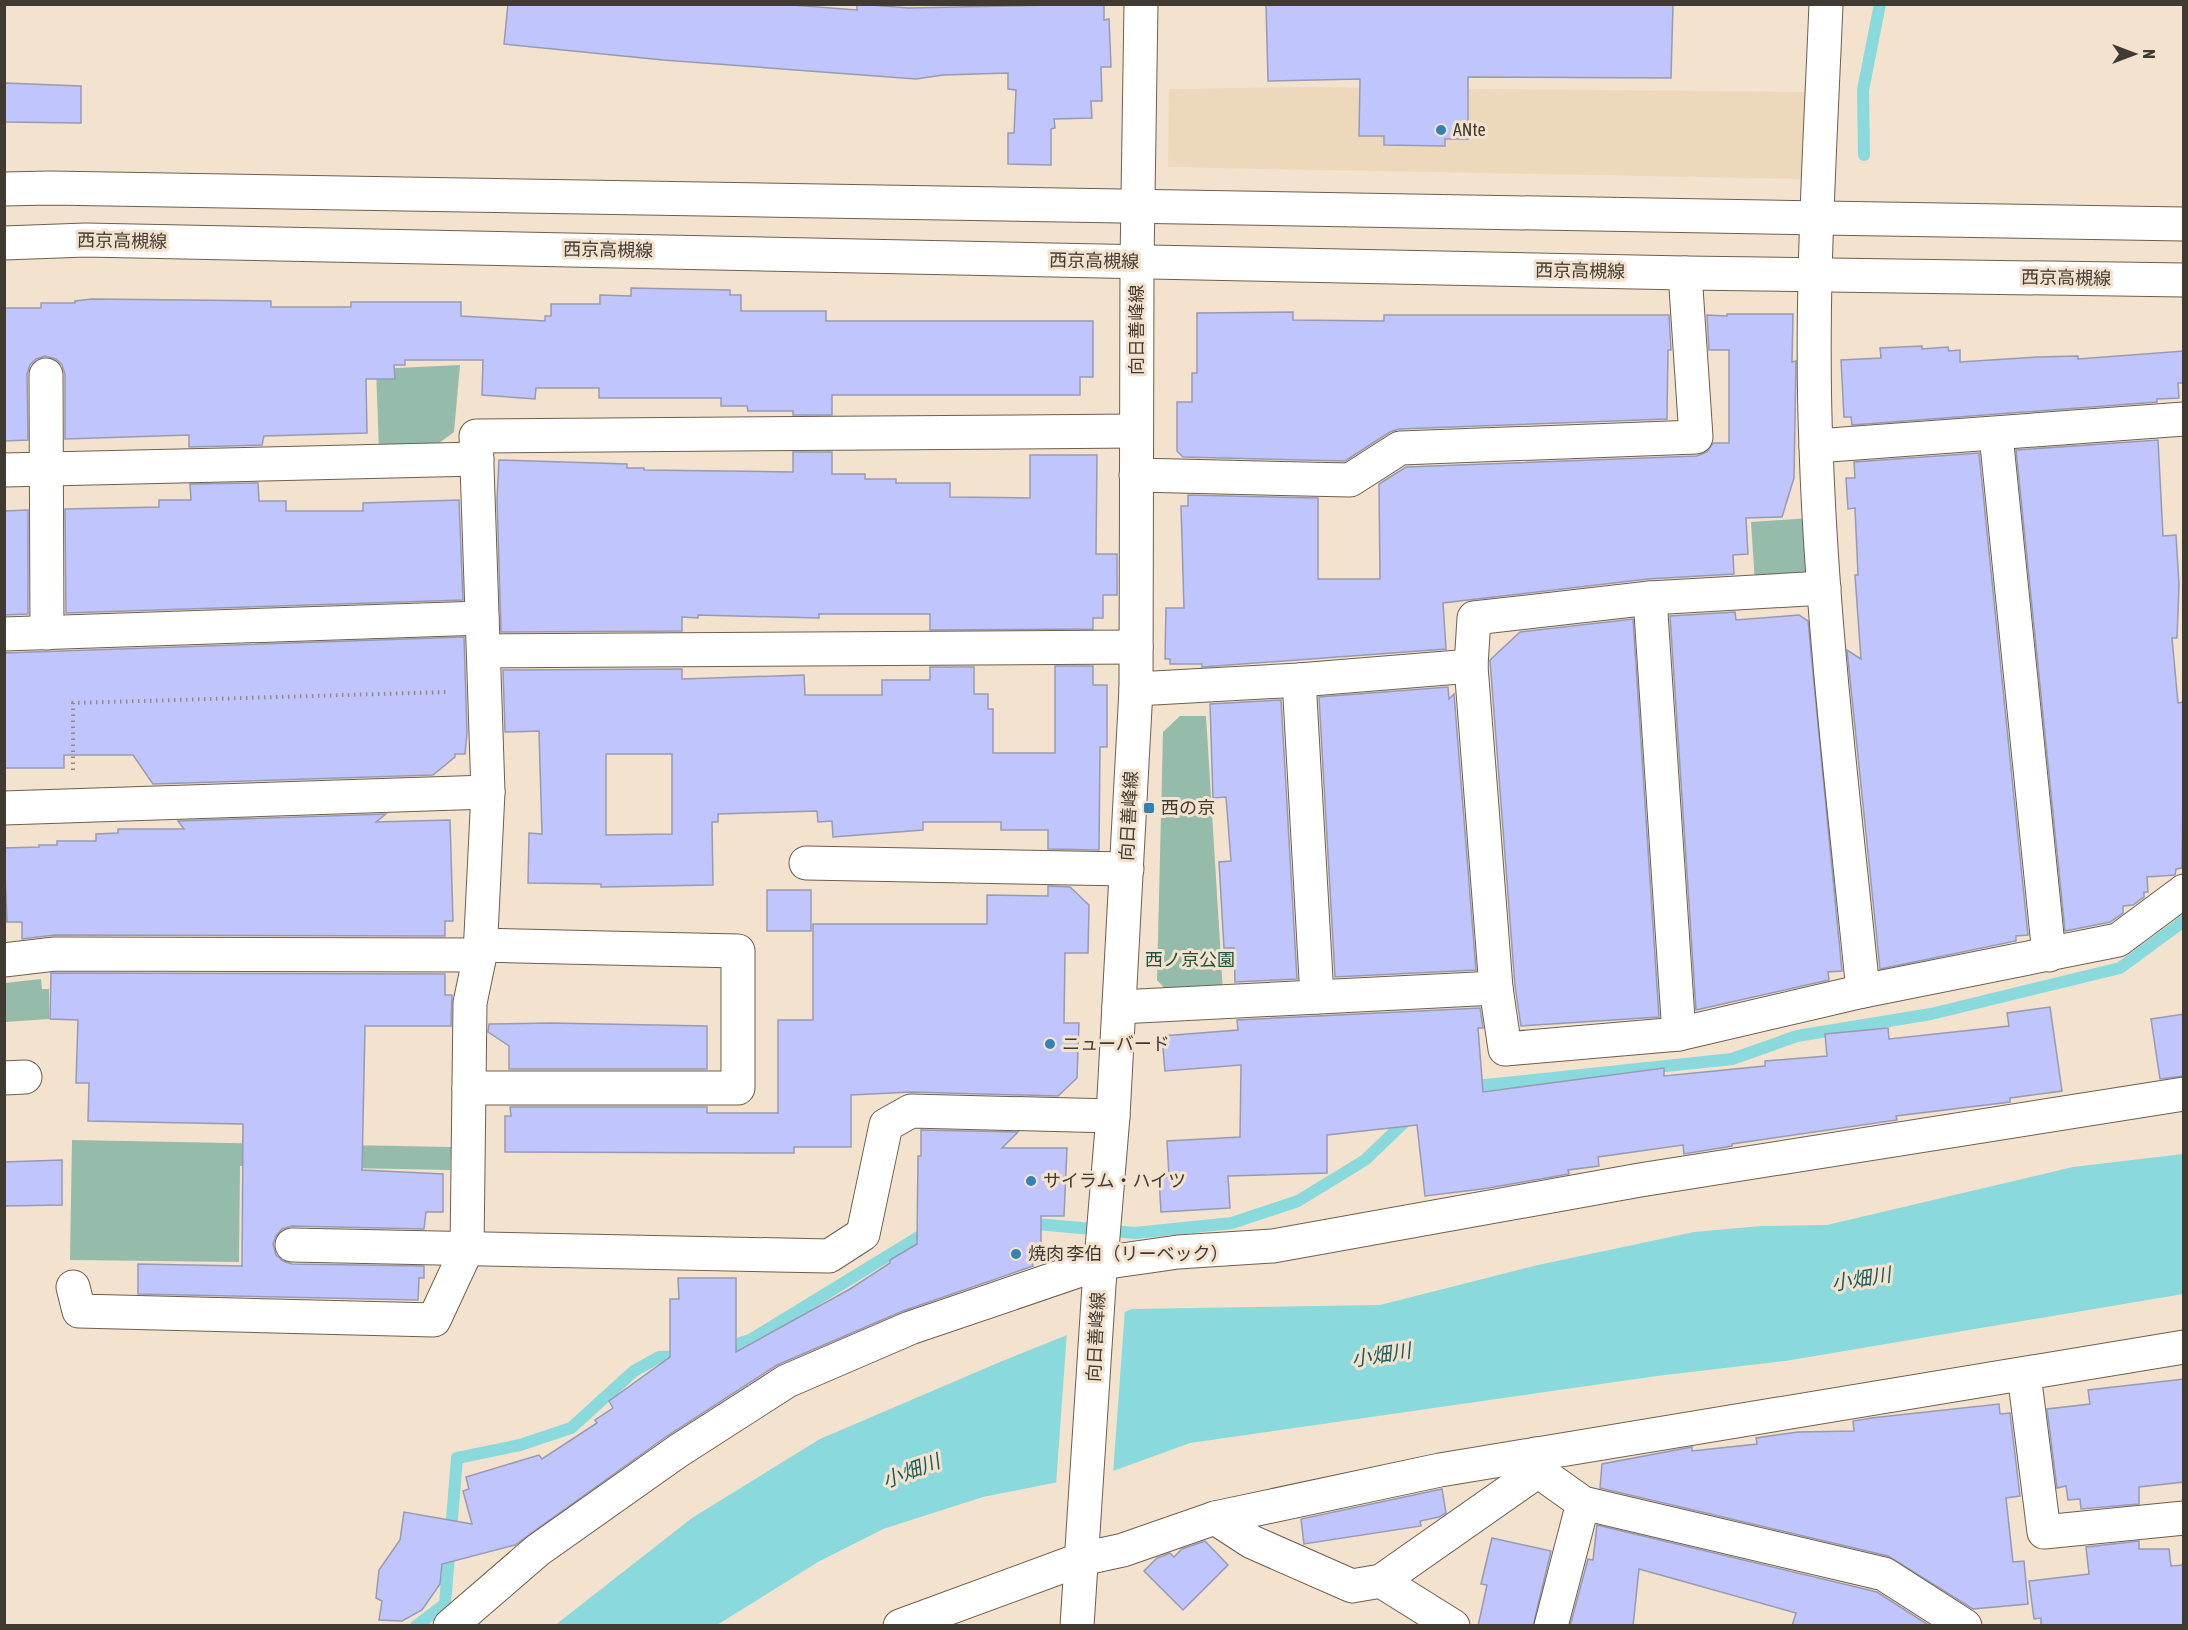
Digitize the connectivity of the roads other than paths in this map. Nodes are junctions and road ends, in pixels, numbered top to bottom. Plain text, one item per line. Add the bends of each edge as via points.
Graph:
1 (1141, 4) edge
2 (1826, 4) edge
3 (4, 189) edge
4 (452, 195) junction
5 (1138, 206) junction
6 (1817, 218) junction
7 (2184, 224) edge
8 (4, 243) edge
9 (449, 247) junction
10 (1137, 262) junction
11 (1685, 273) junction
12 (1815, 275) junction
13 (2184, 279) edge
14 (46, 375) dead end
15 (2184, 419) edge
16 (1136, 431) junction
17 (1996, 435) junction
18 (1816, 446) junction
19 (477, 459) junction
20 (46, 469) junction
21 (4, 470) edge
22 (1136, 475) junction
23 (1824, 588) junction
24 (1650, 598) junction
25 (482, 618) junction
26 (47, 633) junction
27 (4, 634) edge
28 (1136, 647) junction
29 (484, 651) junction
30 (1471, 666) junction
31 (1299, 680) junction
32 (1136, 689) junction
33 (488, 792) junction
34 (4, 807) edge
35 (806, 863) dead end
36 (1126, 868) junction
37 (2184, 891) edge
38 (480, 950) junction
39 (2049, 955) junction
40 (4, 960) edge
41 (1496, 988) junction
42 (1863, 991) junction
43 (1317, 997) junction
44 (1119, 1007) junction
45 (1679, 1034) junction
46 (468, 1088) junction
47 (2184, 1094) edge
48 (1113, 1116) junction
49 (292, 1245) dead end
50 (466, 1249) junction
51 (1101, 1263) junction
52 (73, 1287) dead end
53 (2184, 1347) edge
54 (2024, 1374) junction
55 (1537, 1462) junction
56 (1583, 1503) junction
57 (1215, 1518) junction
58 (2184, 1518) edge
59 (1083, 1544) junction
60 (1381, 1581) junction
61 (450, 1626) edge
62 (900, 1626) edge
63 (1077, 1626) edge
64 (1453, 1626) edge
65 (1551, 1626) edge
66 (1965, 1626) edge

1 - 5 street, 向日善峰線
2 - 6 street
3 - 4 street
4 - 5 street
4 - 9 street
5 - 6 street
5 - 10 street, 向日善峰線
6 - 7 street
6 - 12 street
8 - 9 street, 西京高槻線 via 86,240
9 - 10 street, 西京高槻線
10 - 11 street, 西京高槻線
10 - 16 street, 向日善峰線
11 - 12 street, 西京高槻線
11 - 22 street via 1696,437 1400,447 1350,480
12 - 13 street, 西京高槻線
12 - 18 street
14 - 20 street
15 - 17 street
16 - 19 street via 476,436
16 - 22 street, 向日善峰線
17 - 18 street
17 - 39 street
18 - 23 street
19 - 20 street
19 - 25 street
20 - 21 street
20 - 26 street
22 - 28 street, 向日善峰線
23 - 24 street
23 - 42 street
24 - 30 street via 1474,618
24 - 45 street
25 - 26 street
25 - 29 street
26 - 27 street
28 - 29 street
28 - 32 street, 向日善峰線
29 - 33 street
30 - 31 street
30 - 41 street
31 - 32 street
31 - 43 street
32 - 36 street, 向日善峰線
33 - 34 street
33 - 38 street
35 - 36 street
36 - 44 street, 向日善峰線
37 - 39 street via 2118,940
38 - 40 street via 55,954
38 - 46 street via 470,1004
38 - 46 street via 738,951 738,1088
39 - 42 street
41 - 43 street
41 - 45 street via 1505,1049
42 - 45 street
43 - 44 street
44 - 48 street, 向日善峰線
46 - 50 street
47 - 51 street via 1640,1180 1273,1246 1178,1252
48 - 50 street via 911,1111 886,1125 863,1234 829,1256
48 - 51 street, 向日善峰線
49 - 50 street
50 - 52 street via 434,1320 79,1311
51 - 59 street, 向日善峰線
51 - 61 street via 910,1328 787,1381 678,1450 538,1550
53 - 54 street
54 - 55 street
54 - 58 street via 2044,1532
55 - 56 street
55 - 57 street via 1440,1470
55 - 60 street
56 - 65 street
56 - 66 street via 1884,1574
57 - 59 street via 1123,1550
57 - 60 street via 1252,1542 1352,1586
59 - 62 street
59 - 63 street, 向日善峰線
60 - 64 street

